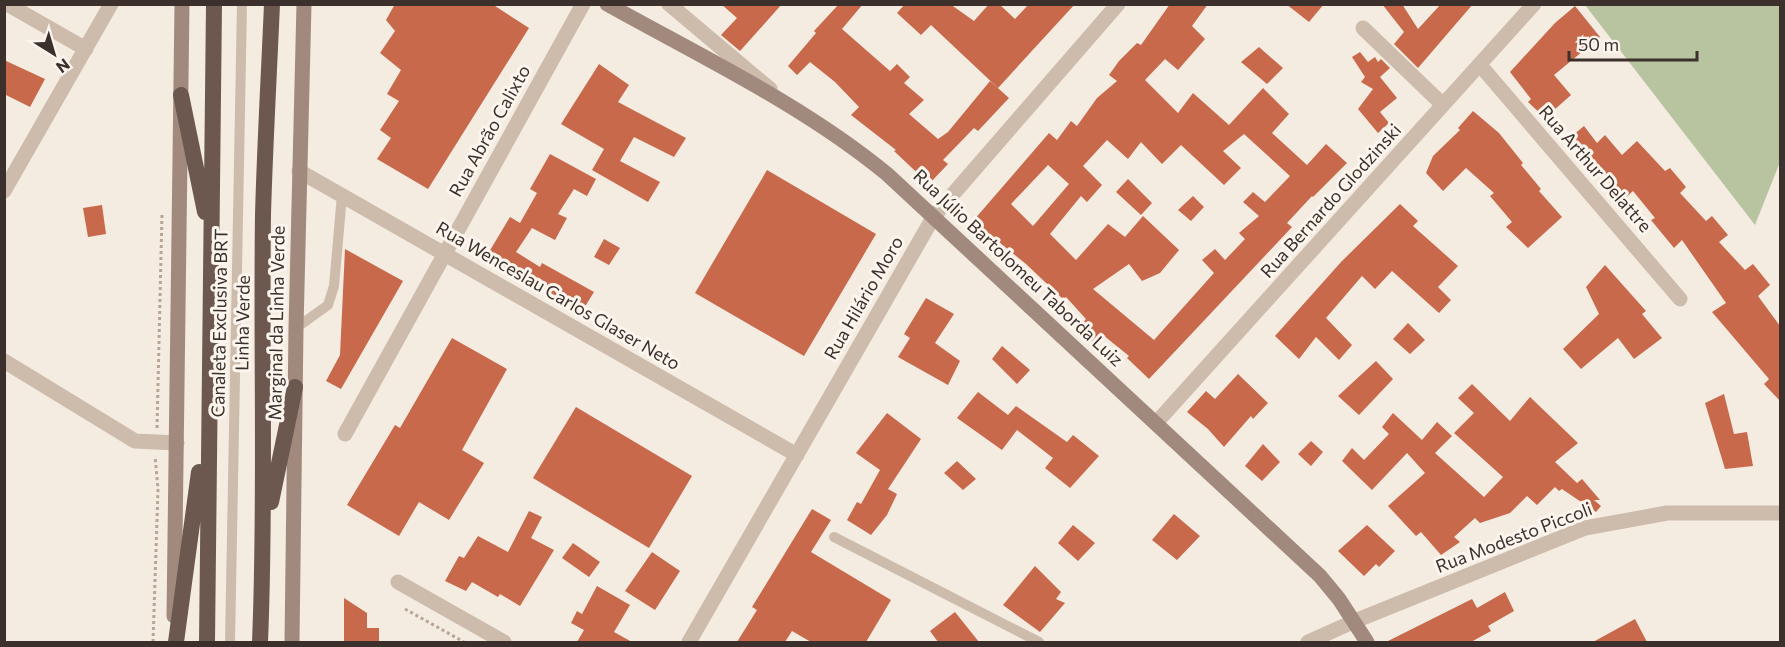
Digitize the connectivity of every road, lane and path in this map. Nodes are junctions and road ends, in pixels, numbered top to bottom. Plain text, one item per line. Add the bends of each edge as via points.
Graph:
1 (7, 4) edge
2 (111, 4) edge
3 (182, 4) edge
4 (214, 4) edge
5 (242, 4) edge
6 (272, 4) edge
7 (304, 4) edge
8 (583, 4) edge
9 (607, 4) edge
10 (669, 4) edge
11 (1118, 4) edge
12 (1534, 4) edge
13 (1363, 28) dead end
14 (86, 49) junction
15 (1480, 65) junction
16 (181, 95) junction
17 (1443, 105) junction
18 (796, 110) junction
19 (299, 171) junction
20 (4, 192) edge
21 (342, 195) junction
22 (934, 216) junction
23 (212, 246) junction
24 (445, 254) junction
25 (1680, 299) dead end
26 (296, 328) junction
27 (4, 361) edge
28 (295, 387) junction
29 (207, 405) junction
30 (1156, 423) junction
31 (345, 434) dead end
32 (177, 443) junction
33 (797, 455) junction
34 (155, 464) dead end
35 (1780, 513) edge
36 (264, 532) junction
37 (834, 537) dead end
38 (398, 582) dead end
39 (405, 609) dead end
40 (1355, 621) junction
41 (153, 642) edge
42 (175, 642) edge
43 (207, 642) edge
44 (230, 642) edge
45 (260, 642) edge
46 (292, 642) edge
47 (464, 642) edge
48 (504, 642) edge
49 (689, 642) edge
50 (1039, 642) edge
51 (1308, 642) edge
52 (1367, 642) edge

1 - 14 street
2 - 14 street
3 - 16 main road
4 - 23 highway, Linha Verde
5 - 44 lane, Canaleta Exclusiva BRT
6 - 36 highway, Linha Verde via 263,212
7 - 19 main road, Marginal da Linha Verde
8 - 24 street, Rua Abrão Calixto
9 - 18 main road, Rua Júlio Bartolomeu Taborda Luiz
10 - 18 street
11 - 22 street, Rua Hilário Moro
12 - 15 street, Rua Bernardo Glodzinski
13 - 17 street
14 - 20 street
15 - 17 street, Rua Bernardo Glodzinski
15 - 25 street, Rua Arthur Delattre
16 - 23 highway
16 - 32 main road
17 - 30 street, Rua Bernardo Glodzinski
18 - 22 main road, Rua Júlio Bartolomeu Taborda Luiz via 860,151
19 - 21 street, Rua Wenceslau Carlos Glaser Neto
19 - 26 main road, Marginal da Linha Verde
21 - 24 street, Rua Wenceslau Carlos Glaser Neto
21 - 26 lane via 334,286 328,305
22 - 30 main road, Rua Júlio Bartolomeu Taborda Luiz
22 - 33 street, Rua Hilário Moro
23 - 29 highway, Linha Verde
24 - 31 street, Rua Abrão Calixto
24 - 33 street, Rua Wenceslau Carlos Glaser Neto
26 - 28 main road, Marginal da Linha Verde
27 - 32 street via 135,441
28 - 36 highway
28 - 46 main road, Marginal da Linha Verde
29 - 42 highway
29 - 43 highway, Linha Verde
30 - 40 main road, Rua Júlio Bartolomeu Taborda Luiz via 1320,576
32 - 42 main road
33 - 49 street, Rua Hilário Moro
34 - 41 path via 158,489
35 - 40 street, Rua Modesto Piccoli via 1667,513 1585,528
36 - 45 highway, Linha Verde
37 - 50 lane
38 - 48 street
39 - 47 path
40 - 51 street, Rua Modesto Piccoli
40 - 52 main road, Rua Júlio Bartolomeu Taborda Luiz

